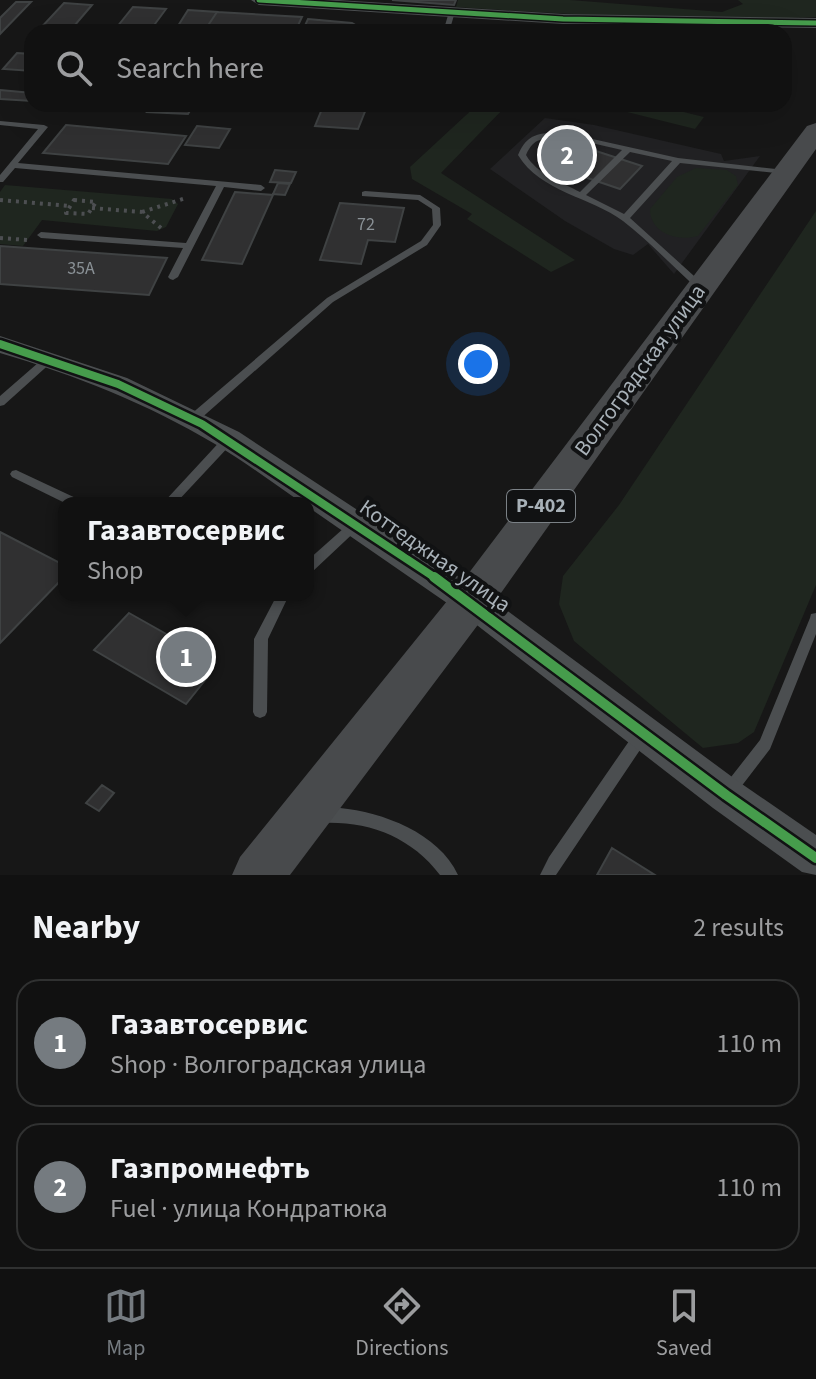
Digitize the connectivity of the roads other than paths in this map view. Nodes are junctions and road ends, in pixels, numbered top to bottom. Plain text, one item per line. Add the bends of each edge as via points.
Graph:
1 (259, 0) edge
2 (321, 2) edge
3 (452, 12) junction
4 (816, 23) edge
5 (448, 24) edge
6 (0, 123) edge
7 (816, 131) edge
8 (628, 149) junction
9 (678, 160) junction
10 (12, 165) junction
11 (786, 172) junction
12 (0, 180) edge
13 (221, 184) junction
14 (261, 188) dead end
15 (365, 194) dead end
16 (581, 195) junction
17 (625, 218) junction
18 (41, 235) road end
19 (185, 245) junction
20 (173, 277) dead end
21 (701, 287) junction
22 (0, 344) edge
23 (50, 358) junction
24 (0, 402) edge
25 (194, 418) junction
26 (229, 439) junction
27 (16, 474) dead end
28 (64, 497) edge
29 (175, 497) edge
30 (357, 523) junction
31 (314, 562) edge
32 (280, 601) edge
33 (471, 602) junction
34 (816, 618) edge
35 (260, 712) dead end
36 (644, 733) junction
37 (726, 795) junction
38 (301, 819) junction
39 (816, 858) edge
40 (258, 875) edge
41 (450, 875) edge
42 (548, 875) edge

1 - 2 street
2 - 3 street
3 - 4 street
3 - 5 lane
6 - 10 lane via 44,127
7 - 11 main road, Волгоградская улица / Р-402
8 - 9 lane
8 - 16 lane
8 - 16 lane via 561,134 536,137 527,144 522,155 528,165
9 - 11 lane
9 - 17 lane
10 - 12 lane
10 - 13 lane
11 - 21 main road, Волгоградская улица / Р-402
13 - 14 lane
13 - 19 lane
15 - 25 lane via 420,198 436,208 437,225 424,243 330,300
16 - 17 lane
17 - 21 lane
18 - 19 lane
19 - 20 lane
21 - 33 main road, Волгоградская улица / Р-402
22 - 23 street, Коттеджная улица
23 - 24 lane
23 - 25 street, Коттеджная улица
25 - 26 street, Коттеджная улица
26 - 29 lane
26 - 30 street, Коттеджная улица
27 - 28 lane
30 - 31 lane
30 - 33 street, Коттеджная улица
32 - 35 lane via 261,639
33 - 36 street, Коттеджная улица
33 - 38 main road, Волгоградская улица / Р-402
34 - 37 lane via 765,744
36 - 37 street, Коттеджная улица
36 - 42 lane
37 - 39 street, Коттеджная улица
38 - 40 main road, Волгоградская улица / Р-402
38 - 41 lane via 343,813 378,821 416,841

